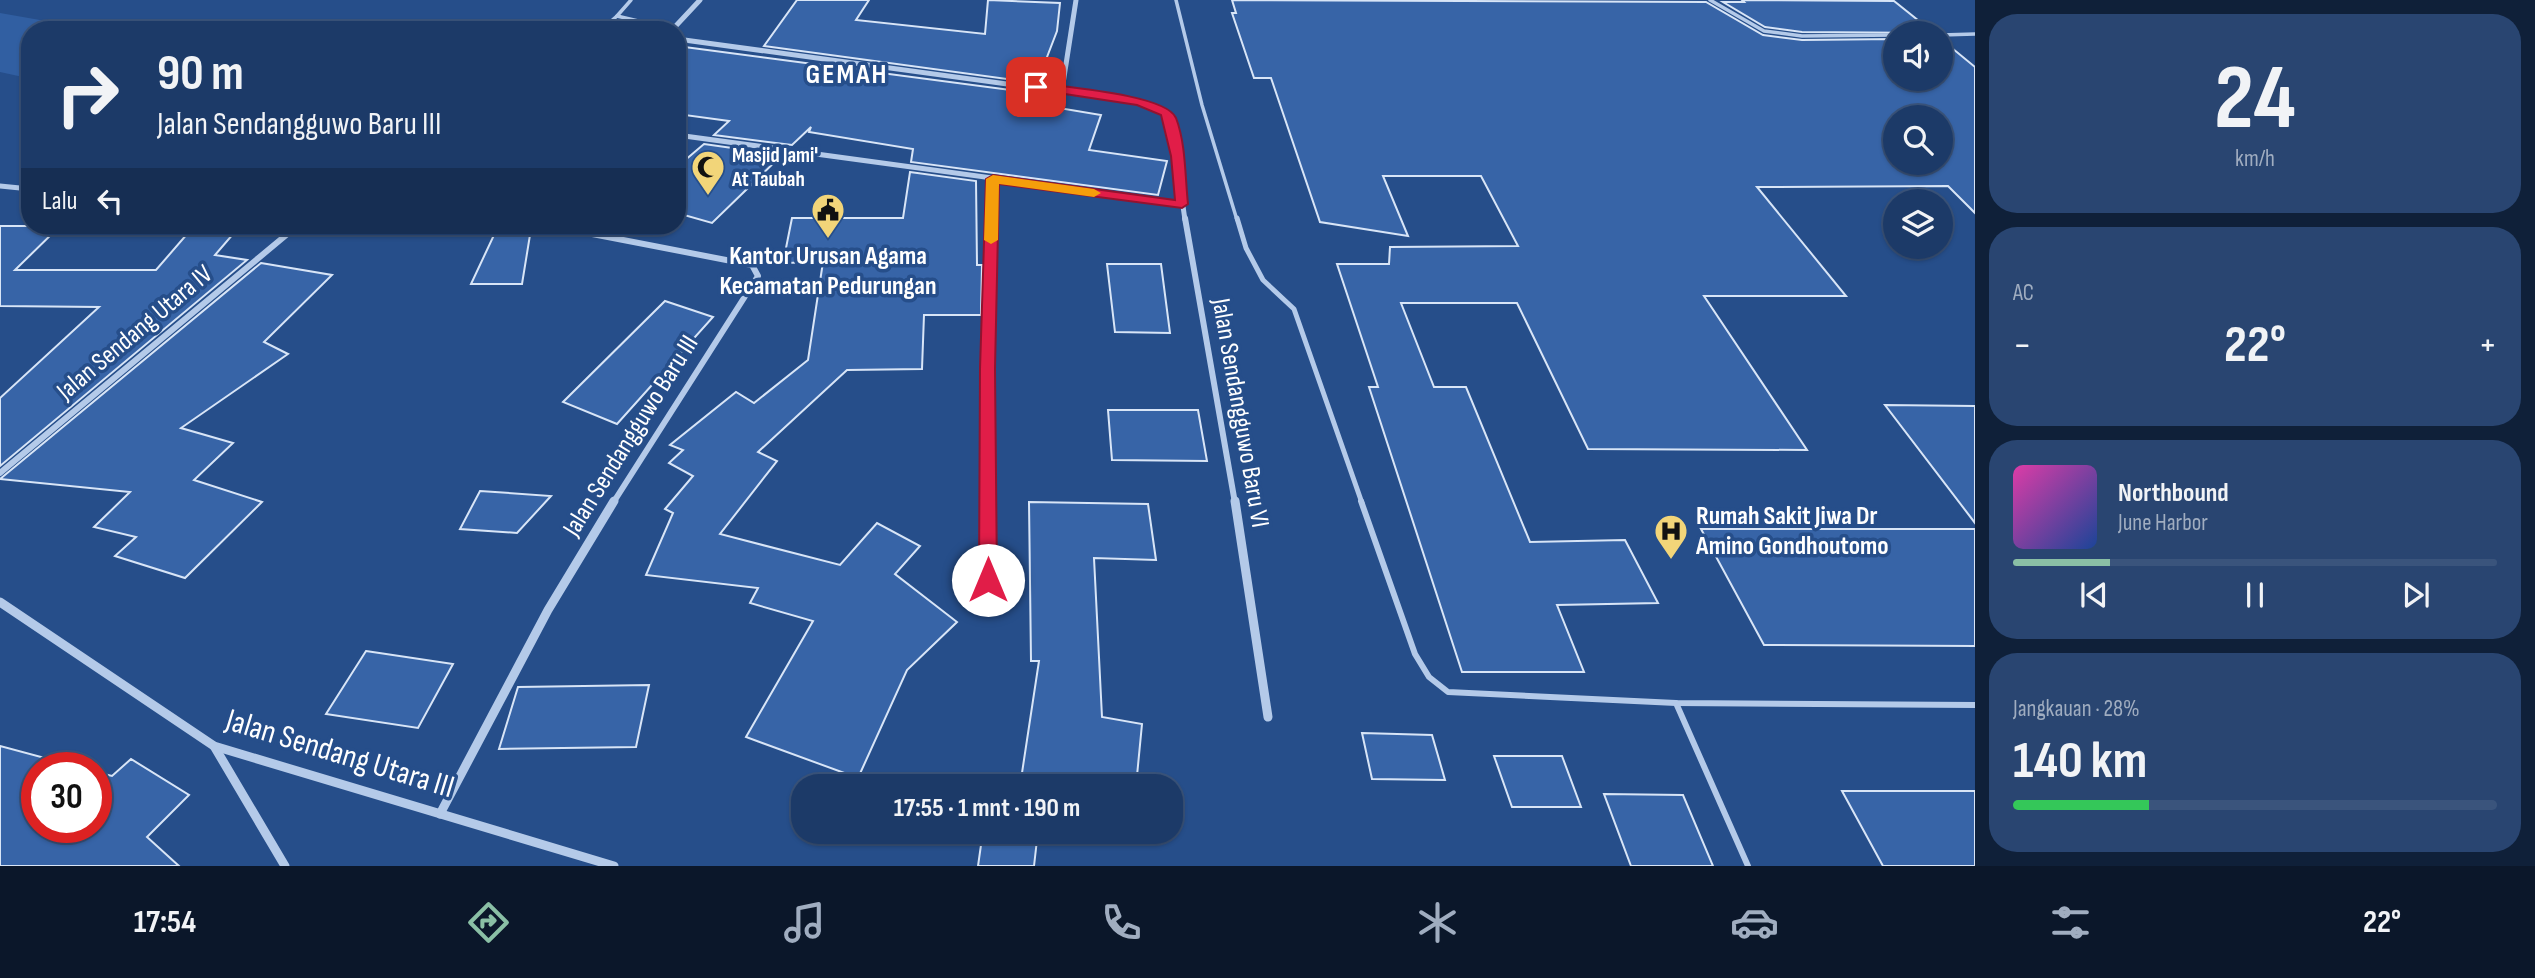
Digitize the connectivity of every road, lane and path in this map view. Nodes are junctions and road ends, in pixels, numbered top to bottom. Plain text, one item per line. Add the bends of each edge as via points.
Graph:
1 (631, 0) edge
2 (700, 0) edge
3 (1076, 0) edge
4 (1176, 0) edge
5 (1710, 0) edge
6 (617, 16) junction
7 (611, 21) edge
8 (638, 21) edge
9 (680, 21) edge
10 (1953, 34) edge
11 (1975, 34) edge
12 (1883, 35) edge
13 (686, 40) edge
14 (1062, 90) junction
15 (686, 136) edge
16 (993, 179) junction
17 (0, 186) edge
18 (21, 189) edge
19 (1182, 204) junction
20 (286, 235) edge
21 (597, 235) edge
22 (0, 473) edge
23 (988, 580) dead end
24 (0, 602) edge
25 (1676, 703) junction
26 (1975, 705) edge
27 (1268, 717) dead end
28 (214, 746) junction
29 (440, 814) junction
30 (285, 866) edge
31 (614, 866) edge
32 (1748, 866) edge

1 - 6 lane
2 - 9 street
3 - 14 street
4 - 25 lane via 1202,105 1246,248 1264,280 1294,309 1415,654 1429,677 1448,692
5 - 12 lane via 1764,31 1802,36
6 - 7 lane
6 - 8 lane
10 - 11 lane
13 - 14 street
14 - 19 street, Jalan Sendangguwo Baru VI via 1139,102 1170,117
15 - 16 street
16 - 19 street
16 - 23 street via 987,369
17 - 18 street
19 - 27 street, Jalan Sendangguwo Baru VI via 1224,432
20 - 22 street, Jalan Sendang Utara IV
21 - 29 street, Jalan Sendangguwo Baru III via 752,265 758,276 649,442 548,610
24 - 28 street, Jalan Sendang Utara III
25 - 26 lane
25 - 32 lane
28 - 29 street, Jalan Sendang Utara III
28 - 30 street
29 - 31 street, Jalan Sendang Utara III

